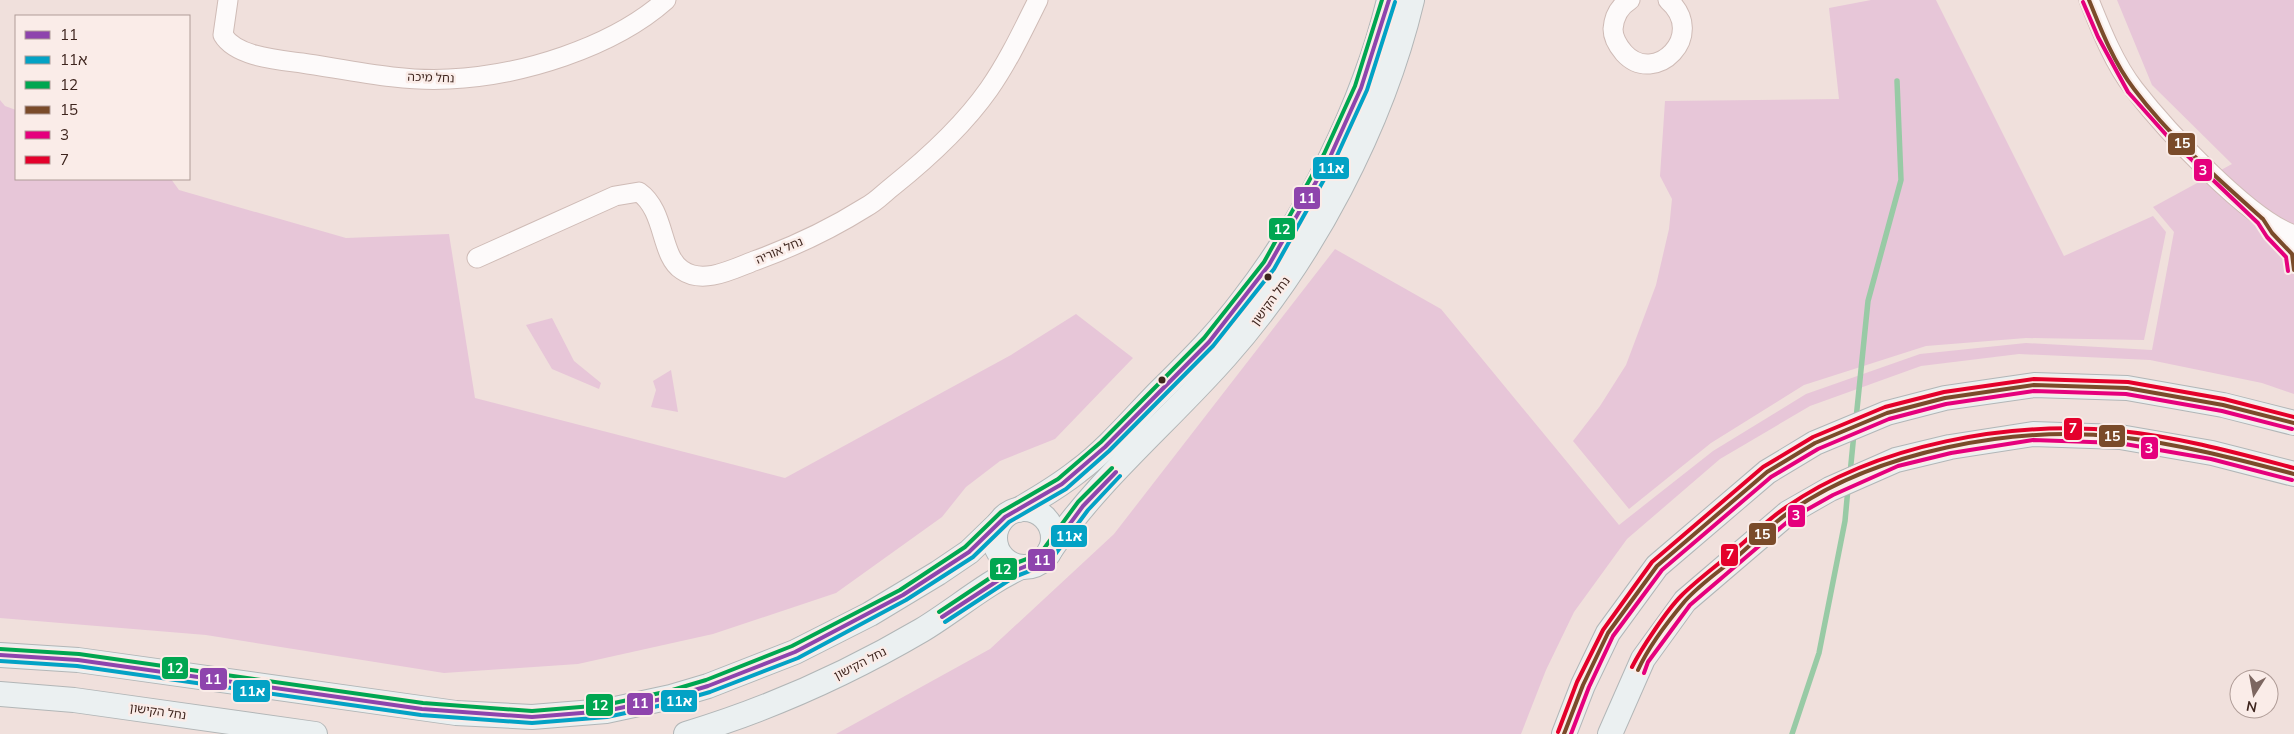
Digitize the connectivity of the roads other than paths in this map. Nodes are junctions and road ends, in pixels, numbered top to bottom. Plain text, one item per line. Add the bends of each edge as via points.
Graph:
1 (228, 0) edge
2 (666, 0) edge
3 (1038, 0) edge
4 (1389, 0) edge
5 (1412, 0) edge
6 (1668, 0) edge
7 (2089, 0) edge
8 (1625, 1) edge
9 (2263, 219) junction
10 (2294, 235) edge
11 (2293, 257) edge
12 (477, 258) dead end
13 (2294, 423) edge
14 (2294, 474) edge
15 (1009, 516) junction
16 (1049, 552) junction
17 (1021, 567) junction
18 (0, 655) edge
19 (0, 694) edge
20 (315, 734) edge
21 (686, 734) edge
22 (1564, 734) edge
23 (1610, 734) edge

1 - 2 street, נחל מיכה via 223,35 233,48 268,58 355,71 448,80 493,75 572,53 651,14
3 - 12 street, נחל אוריה via 988,90 919,166 868,207 786,250 718,275 682,271 673,260 653,206 639,192 615,196
4 - 15 main road via 1347,124 1286,237 1252,288 1209,342 1106,447 1062,484
5 - 16 main road, נחל הקישון via 1367,133 1330,206 1287,278 1226,357 1083,506
6 - 8 street via 1679,12 1683,28 1680,44 1670,56 1648,63 1626,55 1615,39 1614,20
7 - 9 street via 2103,34 2133,88 2173,134
9 - 10 street
9 - 11 street
13 - 22 main road via 2223,405 2127,388 2034,384 1946,398 1887,413 1824,440 1767,472 1657,566 1608,633
14 - 23 main road via 2212,453 2120,437 2033,434 1950,447 1896,460 1830,489 1788,513 1685,601 1643,659
15 - 16 main road via 1028,510 1044,518 1052,534
15 - 17 main road via 996,532 998,551
15 - 18 main road via 938,573 870,614 795,652 708,686 606,711 532,717 456,713 87,662
16 - 17 main road via 1037,563
17 - 21 main road, נחל הקישון via 923,629 855,667 775,703
19 - 20 main road, נחל הקישון via 74,700

